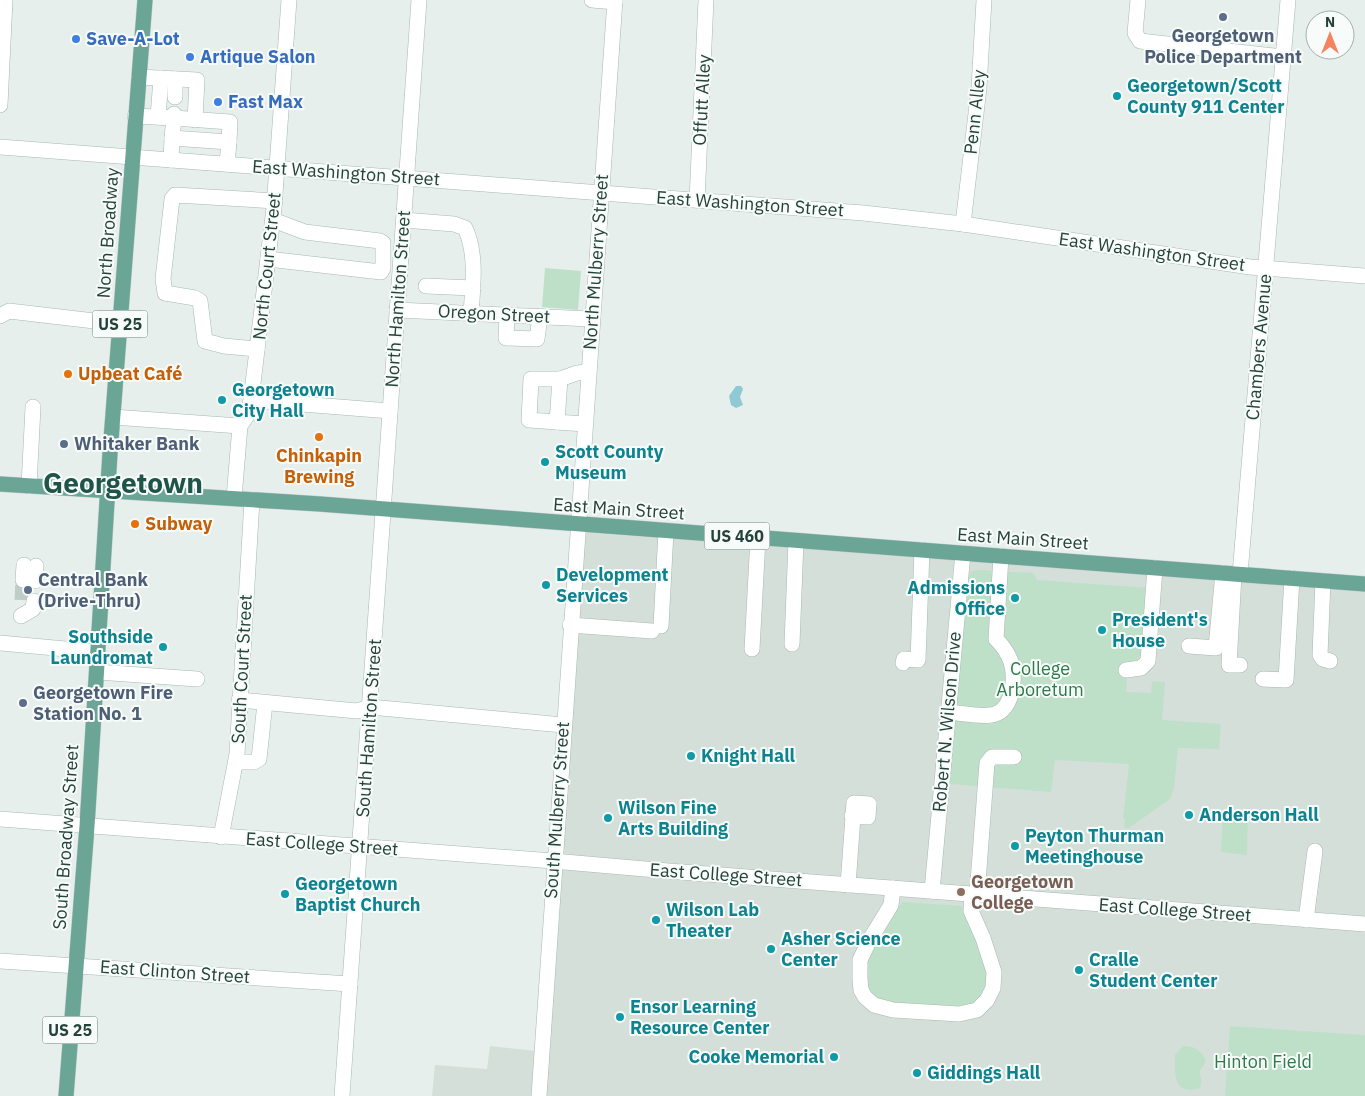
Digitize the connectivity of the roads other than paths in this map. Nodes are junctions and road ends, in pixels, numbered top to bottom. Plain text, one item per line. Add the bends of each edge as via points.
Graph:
1 (5, 0) edge
2 (145, 0) edge
3 (289, 0) edge
4 (419, 0) edge
5 (592, 0) edge
6 (706, 0) edge
7 (984, 0) edge
8 (1138, 0) edge
9 (1288, 0) edge
10 (615, 1) edge
11 (1283, 57) junction
12 (138, 77) junction
13 (168, 78) junction
14 (174, 97) dead end
15 (0, 105) edge
16 (135, 116) junction
17 (174, 116) junction
18 (158, 117) junction
19 (195, 120) junction
20 (172, 138) junction
21 (229, 142) junction
22 (0, 147) edge
23 (132, 157) junction
24 (171, 160) junction
25 (227, 164) junction
26 (277, 168) junction
27 (407, 178) junction
28 (601, 193) junction
29 (697, 200) junction
30 (274, 201) junction
31 (273, 220) junction
32 (404, 220) junction
33 (963, 224) junction
34 (268, 259) junction
35 (1265, 268) junction
36 (1365, 276) edge
37 (426, 286) dead end
38 (473, 288) junction
39 (397, 310) junction
40 (471, 313) junction
41 (507, 315) junction
42 (0, 316) edge
43 (540, 316) junction
44 (591, 319) junction
45 (120, 324) junction
46 (257, 350) junction
47 (588, 372) junction
48 (560, 379) junction
49 (251, 400) junction
50 (33, 407) dead end
51 (390, 411) junction
52 (113, 417) junction
53 (557, 422) junction
54 (584, 424) junction
55 (240, 426) junction
56 (0, 484) edge
57 (28, 486) junction
58 (109, 490) junction
59 (234, 498) junction
60 (252, 500) junction
61 (384, 509) junction
62 (576, 524) junction
63 (666, 531) junction
64 (758, 538) junction
65 (796, 541) junction
66 (922, 550) junction
67 (963, 553) junction
68 (1001, 556) junction
69 (1155, 568) junction
70 (1232, 574) junction
71 (1292, 578) junction
72 (1323, 581) junction
73 (1365, 584) edge
74 (28, 600) tunnel mouth
75 (21, 616) dead end
76 (570, 625) junction
77 (0, 642) edge
78 (792, 644) dead end
79 (1189, 646) dead end
80 (752, 649) dead end
81 (98, 652) junction
82 (1330, 661) dead end
83 (903, 663) dead end
84 (1240, 665) dead end
85 (1126, 670) dead end
86 (96, 672) junction
87 (197, 679) dead end
88 (1263, 680) dead end
89 (239, 700) junction
90 (265, 703) junction
91 (370, 707) junction
92 (948, 712) junction
93 (563, 725) junction
94 (1014, 757) dead end
95 (236, 762) junction
96 (852, 816) dead end
97 (0, 820) edge
98 (87, 826) junction
99 (221, 837) junction
100 (361, 846) junction
101 (1315, 851) dead end
102 (553, 861) junction
103 (848, 885) junction
104 (893, 888) junction
105 (932, 891) junction
106 (974, 895) junction
107 (1306, 920) junction
108 (1365, 924) edge
109 (0, 961) edge
110 (75, 965) junction
111 (350, 984) junction
112 (66, 1096) edge
113 (342, 1096) edge
114 (539, 1096) edge

1 - 15 street
2 - 12 main road, US 25
3 - 26 street, North Court Street
4 - 27 street, North Hamilton Street
5 - 10 street
6 - 29 street, Offutt Alley
7 - 33 street, Penn Alley
8 - 11 street via 1135,33 1140,41
9 - 11 street, Chambers Avenue
10 - 28 street, North Mulberry Street
11 - 35 street, Chambers Avenue
12 - 13 street
12 - 16 main road, US 25
13 - 14 street
13 - 18 street
13 - 19 street via 197,80
16 - 18 street
16 - 23 main road, US 25
17 - 18 street
17 - 19 street
17 - 20 street
19 - 21 street via 230,122
20 - 21 street
20 - 24 street
21 - 25 street
22 - 23 street, East Washington Street
23 - 24 street, East Washington Street
23 - 45 main road, North Broadway / US 25
24 - 25 street, East Washington Street
25 - 26 street, East Washington Street
26 - 27 street, East Washington Street
26 - 30 street, North Court Street
27 - 28 street, East Washington Street
27 - 32 street, North Hamilton Street
28 - 29 street, East Washington Street
28 - 44 street, North Mulberry Street
29 - 33 street, East Washington Street
30 - 31 street, North Court Street
30 - 46 street via 172,198 163,279 165,293 195,298 200,302 205,341
31 - 34 street, North Court Street
31 - 34 street via 305,232 380,241 384,243 383,268 381,272
32 - 38 street via 454,224 465,228 470,239
32 - 39 street, North Hamilton Street
33 - 35 street, East Washington Street
34 - 46 street, North Court Street
35 - 36 street, East Washington Street
35 - 70 street, Chambers Avenue
37 - 38 street
38 - 40 street
39 - 40 street, Oregon Street
39 - 51 street, North Hamilton Street
40 - 41 street, Oregon Street
41 - 43 street, Oregon Street
41 - 43 street via 506,338 537,339
42 - 45 street via 9,311
43 - 44 street, Oregon Street
44 - 47 street, North Mulberry Street
45 - 52 main road, North Broadway / US 25
46 - 49 street, North Court Street
47 - 48 street
47 - 54 street, North Mulberry Street
48 - 53 street
48 - 53 street via 531,379 529,420
49 - 51 street
49 - 55 street, North Court Street via 248,414
50 - 57 street
51 - 61 street, North Hamilton Street
52 - 55 street
52 - 58 main road, North Broadway / US 25
53 - 54 street
54 - 62 street, North Mulberry Street
55 - 59 street, North Court Street
56 - 57 main road, US 460
57 - 58 main road, US 460
58 - 59 main road, East Main Street / US 460
58 - 81 main road, South Broadway Street / US 25
59 - 60 main road, East Main Street / US 460
60 - 61 main road, East Main Street / US 460
60 - 89 street, South Court Street
61 - 62 main road, East Main Street / US 460
61 - 91 street, South Hamilton Street
62 - 63 main road, East Main Street / US 460
62 - 76 street, South Mulberry Street
63 - 64 main road, East Main Street / US 460
63 - 76 street via 657,628
64 - 65 main road, East Main Street / US 460
64 - 80 street
65 - 66 main road, East Main Street / US 460
65 - 78 street
66 - 67 main road, East Main Street / US 460
66 - 83 street via 918,660 904,659
67 - 68 main road, East Main Street / US 460
67 - 92 street, Robert N. Wilson Drive
68 - 69 main road, East Main Street / US 460
68 - 92 street via 996,639 1011,663 1013,684 1010,698 1002,712 991,715
69 - 70 main road, East Main Street / US 460
69 - 85 street via 1148,661 1141,668
70 - 71 main road, East Main Street / US 460
70 - 79 street via 1216,648
70 - 84 street via 1229,664
71 - 72 main road, East Main Street / US 460
71 - 88 street via 1286,680
72 - 73 main road, East Main Street / US 460
72 - 82 street via 1320,655
74 - 75 street
76 - 93 street, South Mulberry Street
77 - 81 street
81 - 86 main road, South Broadway Street / US 25
86 - 87 street
86 - 98 main road, South Broadway Street / US 25
89 - 90 street
89 - 95 street, South Court Street
90 - 91 street via 356,711
90 - 95 street via 259,759
91 - 93 street
91 - 100 street, South Hamilton Street
92 - 105 street, Robert N. Wilson Drive
93 - 102 street, South Mulberry Street
94 - 106 street via 992,757 988,763
95 - 99 street, South Court Street
96 - 103 street
97 - 98 street, East College Street
98 - 99 street, East College Street
98 - 110 main road, South Broadway Street / US 25
99 - 100 street, East College Street
100 - 102 street, East College Street
100 - 111 street, South Hamilton Street
101 - 107 street
102 - 103 street, East College Street
102 - 114 street, South Mulberry Street
103 - 104 street, East College Street
104 - 105 street, East College Street
104 - 106 street via 891,905 860,960 860,979 861,990 874,1005 893,1010 959,1014 977,1010 987,1000 993,988 994,972 971,911
105 - 106 street, East College Street
106 - 107 street, East College Street
107 - 108 street, East College Street
109 - 110 street, East Clinton Street
110 - 111 street, East Clinton Street
110 - 112 main road, South Broadway Street / US 25
111 - 113 street, South Hamilton Street

